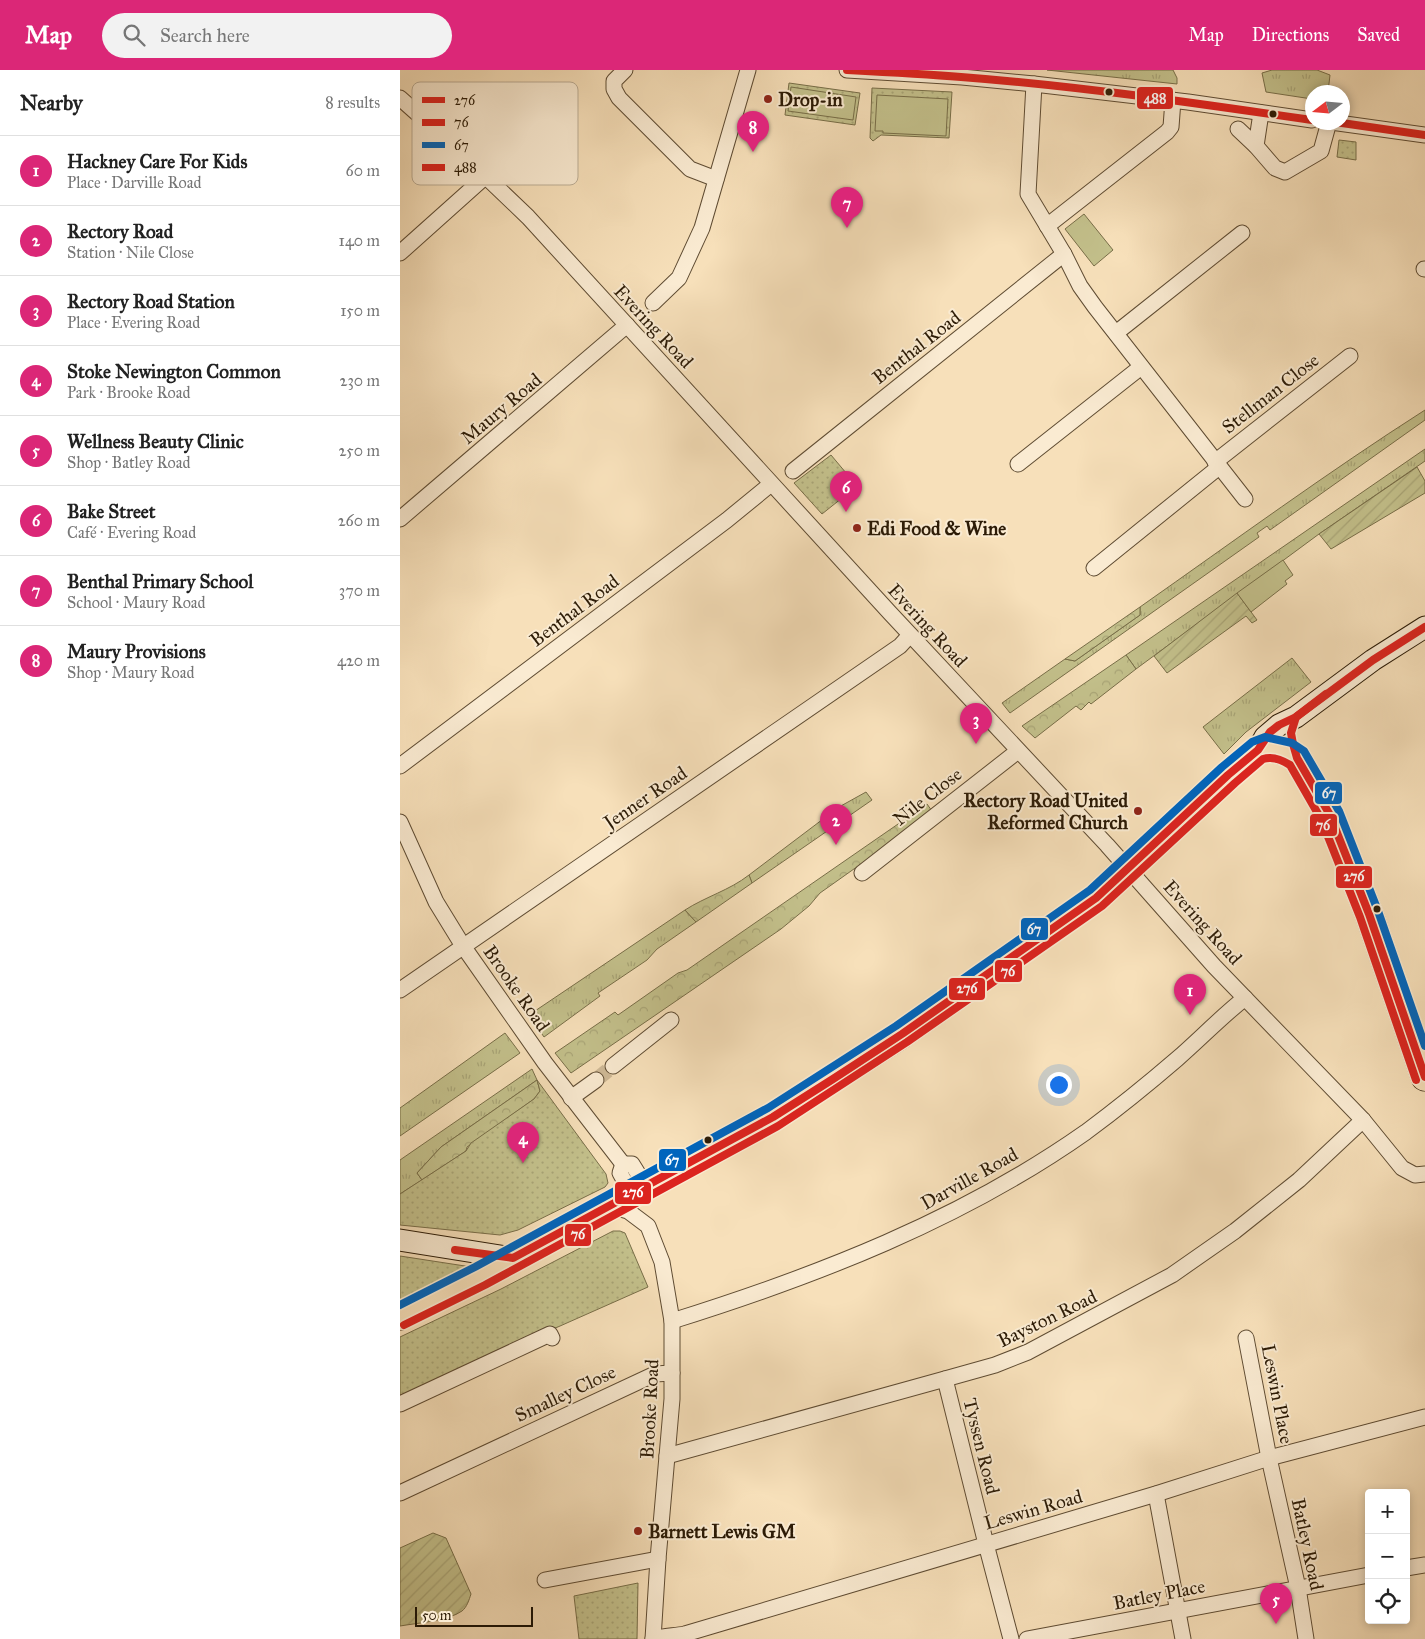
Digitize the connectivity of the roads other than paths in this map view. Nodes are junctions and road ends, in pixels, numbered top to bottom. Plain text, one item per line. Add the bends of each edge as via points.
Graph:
1 (625, 70) edge
2 (748, 70) edge
3 (847, 70) edge
4 (1034, 84) junction
5 (400, 98) edge
6 (1174, 100) junction
7 (412, 109) edge
8 (1261, 114) junction
9 (1305, 119) edge
10 (1350, 125) edge
11 (1238, 129) dead end
12 (1328, 130) edge
13 (1425, 135) edge
14 (1256, 146) junction
15 (716, 179) junction
16 (476, 185) edge
17 (495, 185) edge
18 (1047, 226) junction
19 (1242, 234) dead end
20 (400, 253) edge
21 (1064, 254) junction
22 (653, 303) dead end
23 (627, 325) junction
24 (1116, 333) junction
25 (1350, 356) dead end
26 (1141, 367) junction
27 (1018, 464) dead end
28 (1217, 464) junction
29 (793, 470) dead end
30 (771, 484) junction
31 (1245, 499) dead end
32 (400, 519) edge
33 (1094, 568) dead end
34 (1424, 630) edge
35 (910, 635) junction
36 (1296, 717) junction
37 (1014, 747) junction
38 (1258, 750) junction
39 (1298, 758) junction
40 (400, 766) edge
41 (400, 822) edge
42 (1128, 869) junction
43 (862, 873) dead end
44 (463, 946) junction
45 (400, 990) edge
46 (1245, 998) junction
47 (671, 1020) dead end
48 (612, 1066) tunnel mouth
49 (1425, 1077) edge
50 (596, 1080) tunnel mouth
51 (571, 1098) junction
52 (1363, 1120) junction
53 (1425, 1174) edge
54 (629, 1195) junction
55 (400, 1240) edge
56 (513, 1258) junction
57 (400, 1316) edge
58 (672, 1321) junction
59 (552, 1338) dead end
60 (1246, 1338) dead end
61 (672, 1372) junction
62 (945, 1379) junction
63 (400, 1404) edge
64 (1425, 1417) edge
65 (667, 1456) junction
66 (1270, 1458) junction
67 (400, 1493) edge
68 (1156, 1494) junction
69 (986, 1544) junction
70 (658, 1559) junction
71 (1425, 1565) edge
72 (1410, 1567) edge
73 (1365, 1576) edge
74 (545, 1580) dead end
75 (1298, 1588) junction
76 (1178, 1611) junction
77 (653, 1639) edge
78 (1011, 1639) edge
79 (1027, 1639) edge
80 (1183, 1639) edge
81 (1306, 1639) edge

1 - 15 street via 614,81 619,98 690,169
2 - 15 street
3 - 4 street
4 - 6 street
4 - 18 street, Stellman Close via 1028,194
5 - 7 street, Evering Road
6 - 8 street
6 - 18 street via 1171,127 1167,132
8 - 9 street
8 - 14 street
10 - 13 street
11 - 14 street
12 - 14 street via 1321,151 1285,172 1275,168
15 - 22 street via 702,228 679,278
16 - 20 street
17 - 23 street, Evering Road
18 - 21 street, Stellman Close
19 - 24 street
21 - 24 street, Stellman Close via 1080,286
21 - 29 street, Benthal Road
23 - 30 street, Evering Road
23 - 32 street, Maury Road
24 - 26 street, Stellman Close
25 - 28 street, Stellman Close
26 - 27 street
26 - 28 street, Stellman Close
28 - 31 street, Stellman Close
28 - 33 street, Stellman Close
30 - 35 street, Evering Road
30 - 40 street, Benthal Road
34 - 36 street via 1372,660
35 - 37 street, Evering Road
35 - 44 street, Jenner Road via 900,646
36 - 38 street via 1270,732
36 - 39 street via 1291,733
37 - 42 street, Evering Road
37 - 43 street, Nile Close
38 - 39 highway via 1268,747
38 - 42 highway
39 - 49 highway via 1334,824
41 - 44 street, Brooke Road via 436,902
42 - 46 street, Evering Road
42 - 54 highway via 1096,898 902,1034 773,1117
44 - 45 street, Jenner Road
44 - 51 street, Brooke Road
46 - 52 street, Evering Road
46 - 58 street, Darville Road via 1121,1106 1042,1160 960,1209 772,1289
47 - 48 street
50 - 51 street
51 - 54 street, Brooke Road via 623,1164 620,1173
52 - 53 street, Evering Road via 1402,1168 1415,1175
52 - 62 street, Bayston Road via 1267,1207 1172,1275 1028,1352
54 - 56 highway
54 - 58 street, Brooke Road via 628,1211 648,1226 662,1262
55 - 56 street
56 - 57 highway
58 - 61 street, Brooke Road
59 - 63 street via 550,1334
60 - 66 street, Leswin Place
61 - 65 street, Brooke Road
61 - 67 street, Smalley Close via 655,1374
62 - 65 street, Bayston Road
62 - 69 street, Tyssen Road
64 - 66 street, Leswin Road
65 - 70 street, Brooke Road
66 - 68 street, Leswin Road
66 - 75 street, Batley Road
68 - 69 street, Leswin Road
68 - 76 street
69 - 77 street, Leswin Road via 685,1634
69 - 78 street, Tyssen Road
70 - 74 street
70 - 77 street, Brooke Road
71 - 72 street
73 - 75 street, Batley Place
75 - 76 street, Batley Place
75 - 81 street, Batley Road
76 - 79 street, Batley Place
76 - 80 street

